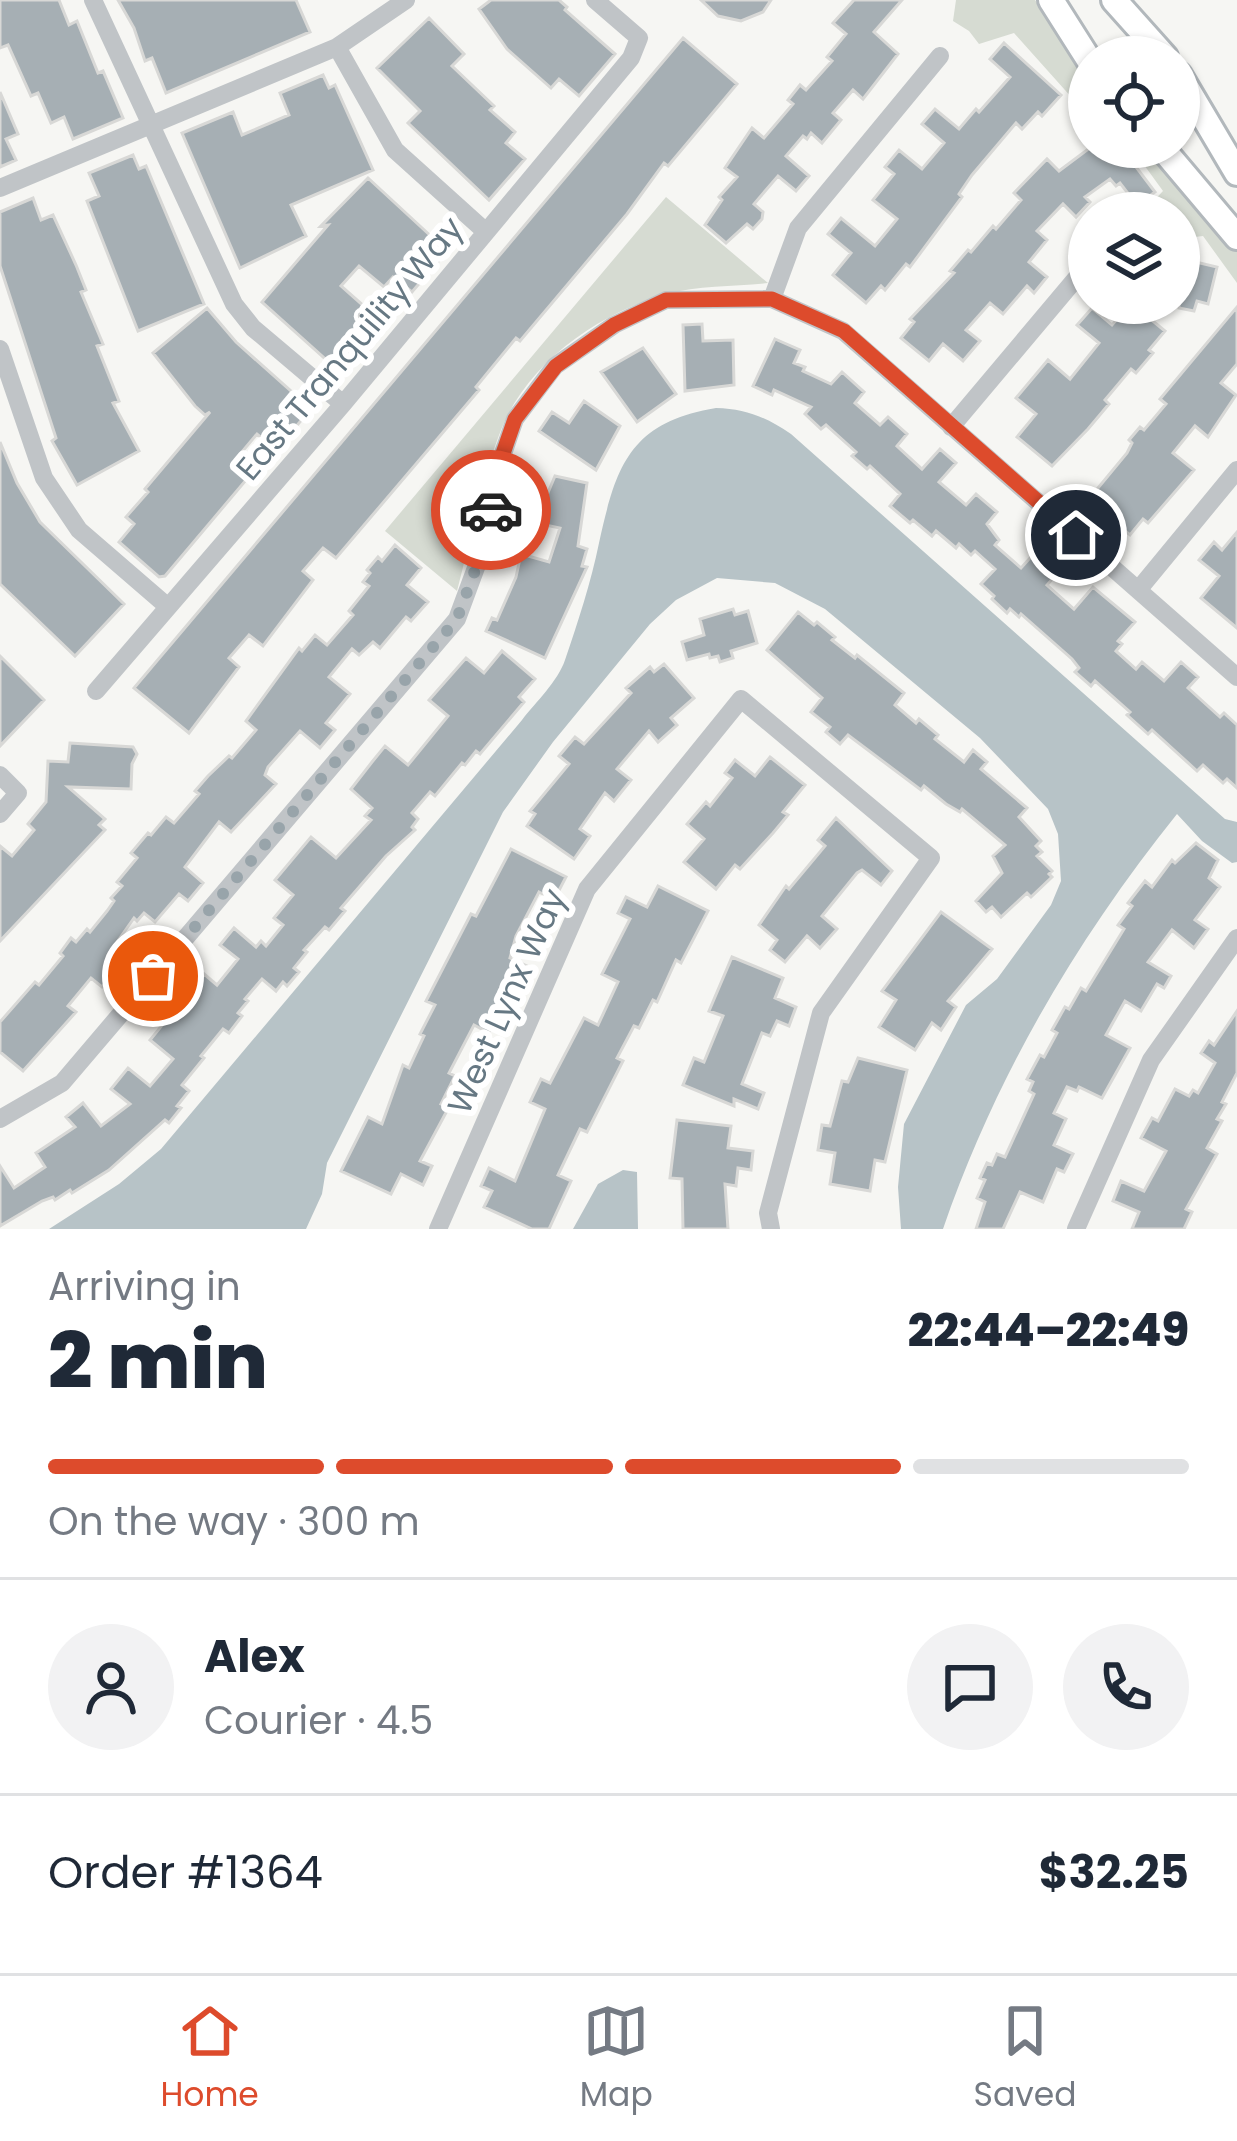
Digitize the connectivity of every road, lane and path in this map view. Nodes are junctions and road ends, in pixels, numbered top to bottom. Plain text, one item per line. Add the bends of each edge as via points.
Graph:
1 (93, 0) edge
2 (406, 0) edge
3 (595, 0) edge
4 (1051, 0) edge
5 (1114, 0) edge
6 (1074, 36) edge
7 (1146, 36) edge
8 (337, 46) junction
9 (940, 56) dead end
10 (1200, 106) edge
11 (1200, 108) edge
12 (1205, 113) junction
13 (153, 126) junction
14 (1178, 168) edge
15 (1237, 173) edge
16 (0, 188) edge
17 (486, 232) junction
18 (1237, 237) edge
19 (1068, 288) edge
20 (772, 299) junction
21 (0, 349) edge
22 (343, 404) junction
23 (951, 427) junction
24 (1237, 470) edge
25 (1139, 589) junction
26 (167, 606) junction
27 (1237, 677) edge
28 (96, 691) dead end
29 (0, 775) edge
30 (0, 814) edge
31 (1237, 938) edge
32 (0, 1119) edge
33 (438, 1229) edge
34 (771, 1229) edge
35 (1076, 1229) edge

1 - 13 street
2 - 8 street
3 - 17 street, East Tranquility Way via 639,38 631,58
4 - 6 street
5 - 7 street
8 - 13 street
8 - 17 street via 395,150
9 - 20 street via 798,228
10 - 12 street
11 - 12 street
12 - 15 street
13 - 16 street
13 - 22 street via 234,304
14 - 18 street
17 - 22 street, East Tranquility Way
19 - 23 street
20 - 23 street via 844,331
20 - 32 street via 666,300 556,366 515,419 457,619 62,1083
21 - 26 street via 44,478 79,530
22 - 26 street, East Tranquility Way
23 - 25 street
24 - 25 street
25 - 27 street
26 - 28 street, East Tranquility Way
29 - 30 street via 18,793
31 - 35 street via 1150,1060
33 - 34 street, West Lynx Way via 587,890 741,699 931,858 820,1013 768,1213

